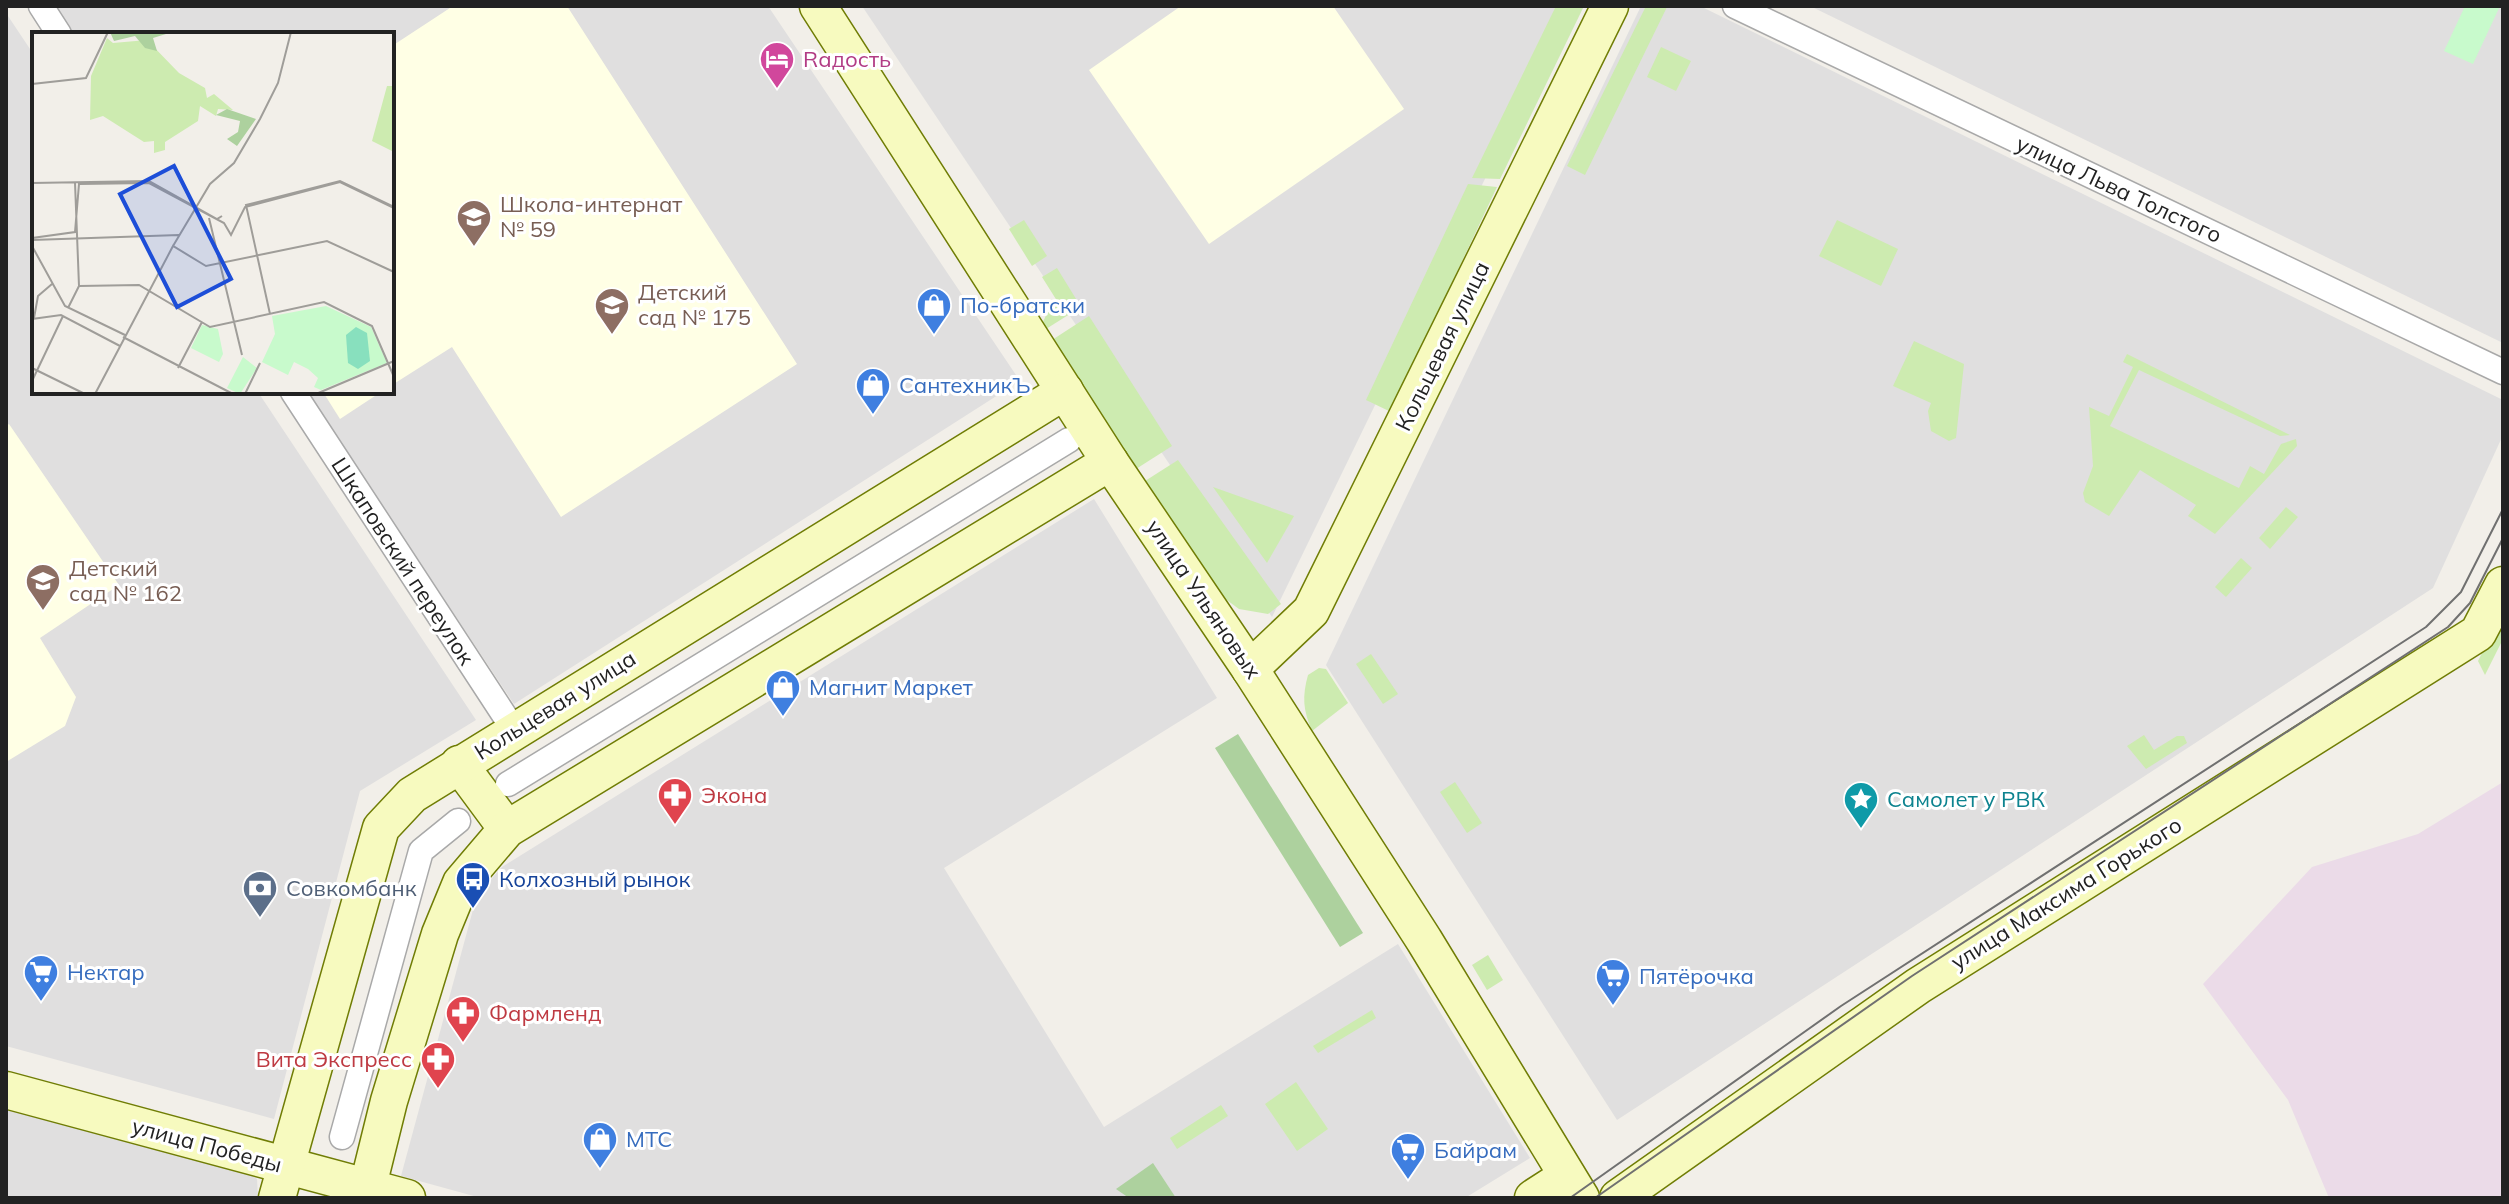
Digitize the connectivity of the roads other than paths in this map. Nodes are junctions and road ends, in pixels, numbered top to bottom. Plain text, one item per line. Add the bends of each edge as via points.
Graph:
1 (41, 6) edge
2 (818, 6) edge
3 (1610, 6) edge
4 (1735, 6) edge
5 (58, 32) edge
6 (2503, 372) edge
7 (1065, 391) junction
8 (294, 394) edge
9 (1069, 440) dead end
10 (1110, 462) junction
11 (2503, 585) edge
12 (1250, 669) junction
13 (514, 730) junction
14 (459, 764) junction
15 (508, 784) dead end
16 (458, 821) dead end
17 (507, 829) junction
18 (6, 1090) edge
19 (342, 1137) dead end
20 (281, 1182) edge
21 (1574, 1187) edge
22 (366, 1193) edge
23 (407, 1198) edge
24 (1533, 1198) edge
25 (1618, 1198) edge

1 - 5 street
2 - 7 street, улица Ульяновых
3 - 12 street, Кольцевая улица via 1311,611
4 - 6 street, улица Льва Толстого
7 - 10 street, улица Ульяновых
7 - 13 street, Кольцевая улица
8 - 13 street, Шкаповский переулок
9 - 15 street
10 - 12 street, улица Ульяновых
10 - 17 street
11 - 25 street, улица Максима Горького via 2478,633 1918,986
12 - 21 street, улица Ульяновых
13 - 14 street, Кольцевая улица
14 - 17 street
14 - 20 street, Кольцевая улица via 412,795 381,828
16 - 19 street via 421,851
17 - 22 street via 461,883 440,934
18 - 20 street, улица Победы
20 - 22 street, улица Победы
21 - 24 street
22 - 23 street, улица Победы

